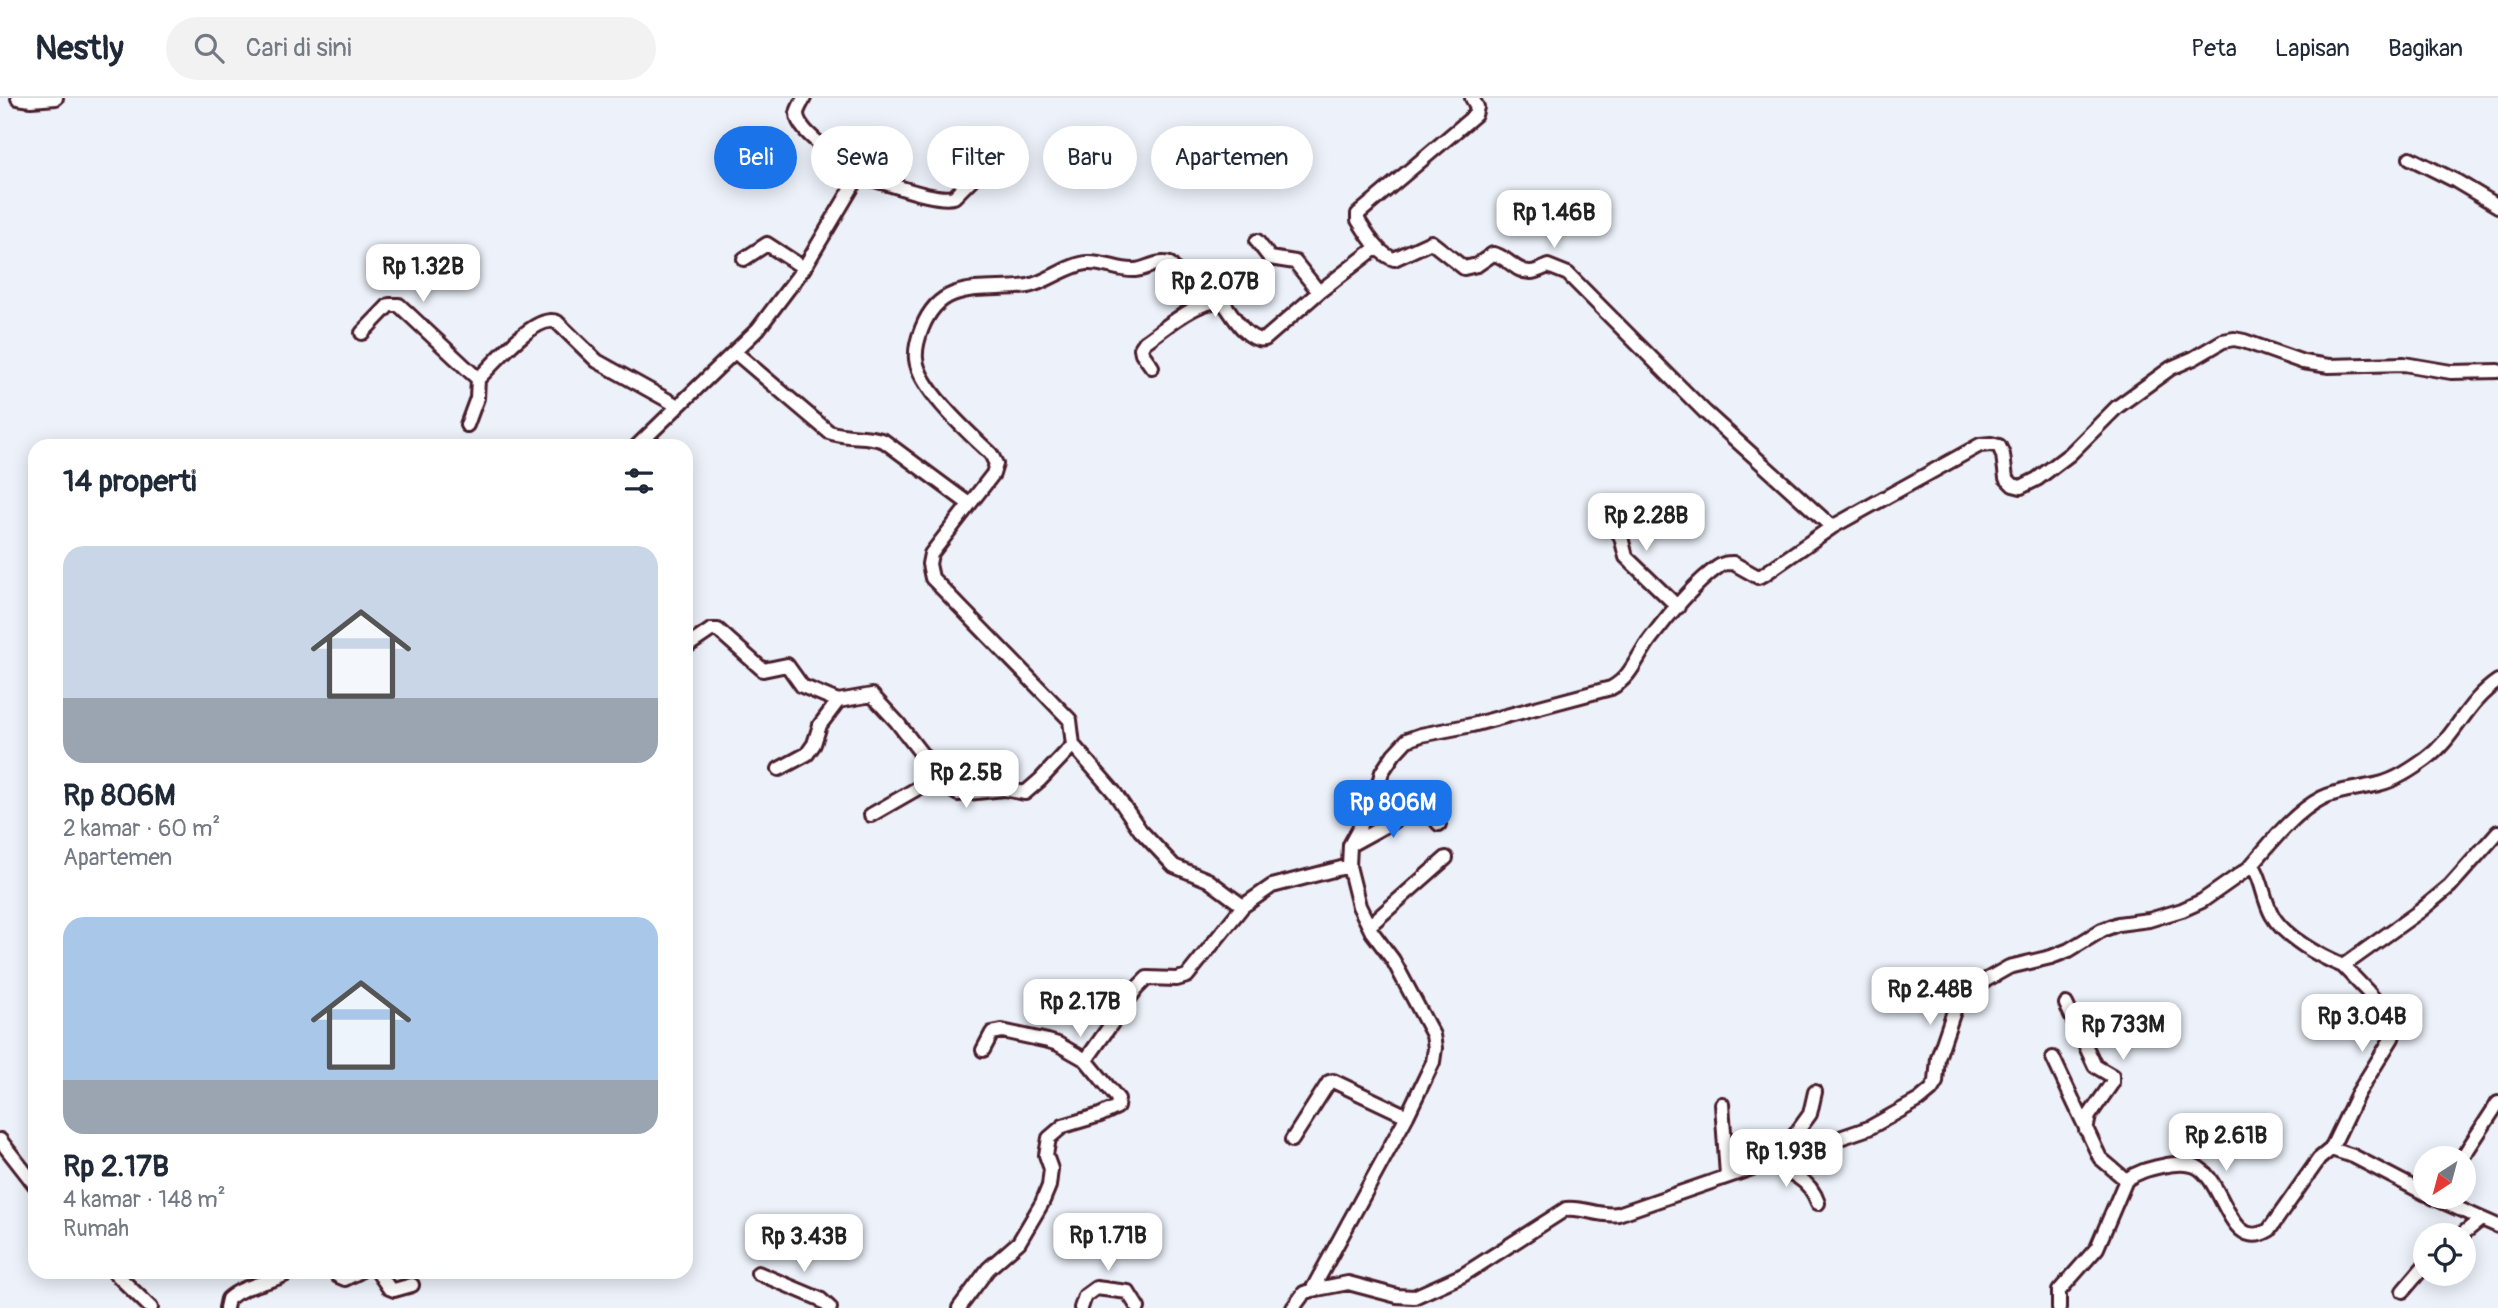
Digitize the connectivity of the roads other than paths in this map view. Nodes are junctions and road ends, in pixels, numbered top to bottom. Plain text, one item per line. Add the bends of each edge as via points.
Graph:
1 (18, 98) edge
2 (56, 98) edge
3 (804, 98) edge
4 (1472, 98) edge
5 (811, 135) edge
6 (2410, 158) dead end
7 (852, 189) edge
8 (910, 189) edge
9 (962, 189) edge
10 (2498, 206) edge
11 (1257, 242) dead end
12 (1377, 247) junction
13 (744, 260) dead end
14 (804, 268) junction
15 (1319, 292) junction
16 (1200, 304) junction
17 (362, 333) dead end
18 (736, 353) junction
19 (1152, 367) dead end
20 (2498, 371) edge
21 (478, 379) junction
22 (678, 406) junction
23 (467, 425) dead end
24 (644, 439) edge
25 (970, 505) junction
26 (1602, 519) dead end
27 (1832, 527) junction
28 (1678, 607) junction
29 (693, 642) edge
30 (2498, 681) edge
31 (838, 701) junction
32 (1073, 745) junction
33 (779, 769) dead end
34 (939, 775) junction
35 (871, 815) dead end
36 (1439, 824) dead end
37 (2498, 832) edge
38 (1350, 845) junction
39 (1446, 858) dead end
40 (1349, 866) junction
41 (2249, 868) junction
42 (1243, 906) junction
43 (1369, 926) junction
44 (2343, 966) junction
45 (2066, 1004) dead end
46 (983, 1050) dead end
47 (2053, 1058) dead end
48 (1086, 1060) junction
49 (1815, 1092) dead end
50 (2498, 1103) edge
51 (1722, 1104) dead end
52 (1407, 1116) junction
53 (2086, 1130) junction
54 (0, 1140) edge
55 (1292, 1140) dead end
56 (2470, 1146) edge
57 (2331, 1149) junction
58 (1770, 1163) junction
59 (1727, 1175) junction
60 (28, 1176) edge
61 (2126, 1180) junction
62 (2413, 1187) edge
63 (1818, 1203) dead end
64 (2459, 1209) edge
65 (2482, 1219) junction
66 (2476, 1224) edge
67 (2498, 1226) edge
68 (758, 1273) dead end
69 (121, 1279) edge
70 (277, 1279) edge
71 (383, 1279) edge
72 (2413, 1279) edge
73 (412, 1285) dead end
74 (1312, 1290) junction
75 (2403, 1291) dead end
76 (151, 1308) edge
77 (226, 1308) edge
78 (830, 1308) edge
79 (959, 1308) edge
80 (1081, 1308) edge
81 (1138, 1308) edge
82 (1293, 1308) edge
83 (2059, 1308) edge

1 - 2 street
3 - 5 street via 797,111
4 - 12 street via 1475,115 1358,214 1357,220
6 - 10 street
7 - 14 street
8 - 9 street via 939,198 954,197
11 - 15 street via 1270,258 1295,262
12 - 15 street
12 - 27 street via 1394,259 1431,242 1464,268 1493,254 1523,271 1549,266 1568,274 1705,412
13 - 14 street via 767,244
14 - 18 street
15 - 16 street via 1261,340 1251,337 1224,303
16 - 19 street via 1145,342 1142,354
16 - 25 street via 1175,268 1164,262 1139,270 1084,263 1029,286 973,289 941,300 928,314 917,342 916,361 935,396 996,464
17 - 21 street via 389,305 399,305
18 - 22 street
18 - 25 street via 829,432 884,441
20 - 27 street via 2451,372 2404,364 2329,366 2244,341 2222,341 2171,368 2117,407 2070,454 2021,487 2006,478 1998,446 1980,445
21 - 22 street via 525,333 550,319 597,361
21 - 23 street
22 - 24 street
25 - 32 street via 931,554 932,578 1070,720
26 - 28 street via 1616,529 1626,557
27 - 28 street via 1758,577 1733,563 1719,565
28 - 38 street via 1650,639 1629,674 1611,688 1407,740 1382,772 1374,801
29 - 31 street via 711,630 718,631 763,670 787,665 802,686
30 - 41 street via 2469,706 2430,756 2383,783 2338,792 2307,807
31 - 33 street via 820,724 807,754
31 - 34 street via 872,695
32 - 34 street via 1025,793 1004,789 958,794
32 - 42 street via 1174,866 1208,880
34 - 35 street
36 - 38 street via 1421,806
37 - 44 street via 2450,887
38 - 40 street
39 - 43 street
40 - 42 street via 1278,884
40 - 43 street
41 - 44 street via 2255,869 2262,881 2279,924 2324,958
41 - 58 street via 2202,901 2149,920 2118,924 2060,953 2009,967 1986,980 1955,1008 1931,1090 1869,1128
42 - 48 street via 1187,976 1147,978
43 - 52 street via 1433,1035 1433,1062
44 - 57 street via 2396,1026
45 - 53 street via 2095,1066 2112,1076
46 - 48 street via 992,1032 1002,1031 1058,1044
47 - 53 street
48 - 79 street via 1111,1088 1118,1105 1063,1126 1049,1138 1045,1155 1051,1168 1042,1203 1019,1242 988,1269
49 - 58 street via 1810,1114
50 - 56 street
51 - 59 street
52 - 55 street via 1333,1081
52 - 74 street
53 - 61 street via 2100,1158
54 - 60 street
57 - 61 street via 2269,1230 2261,1234 2240,1230 2218,1190 2193,1165 2149,1169
57 - 62 street
58 - 59 street
58 - 63 street via 1808,1184
59 - 74 street via 1618,1214 1566,1209 1463,1275 1414,1297 1349,1283
61 - 83 street via 2097,1248 2059,1291
64 - 65 street
65 - 66 street
65 - 67 street
68 - 78 street via 820,1299
69 - 76 street
70 - 77 street via 243,1289 228,1299
71 - 73 street via 394,1290
72 - 75 street
74 - 82 street
80 - 81 street via 1085,1296 1096,1288 1128,1292

